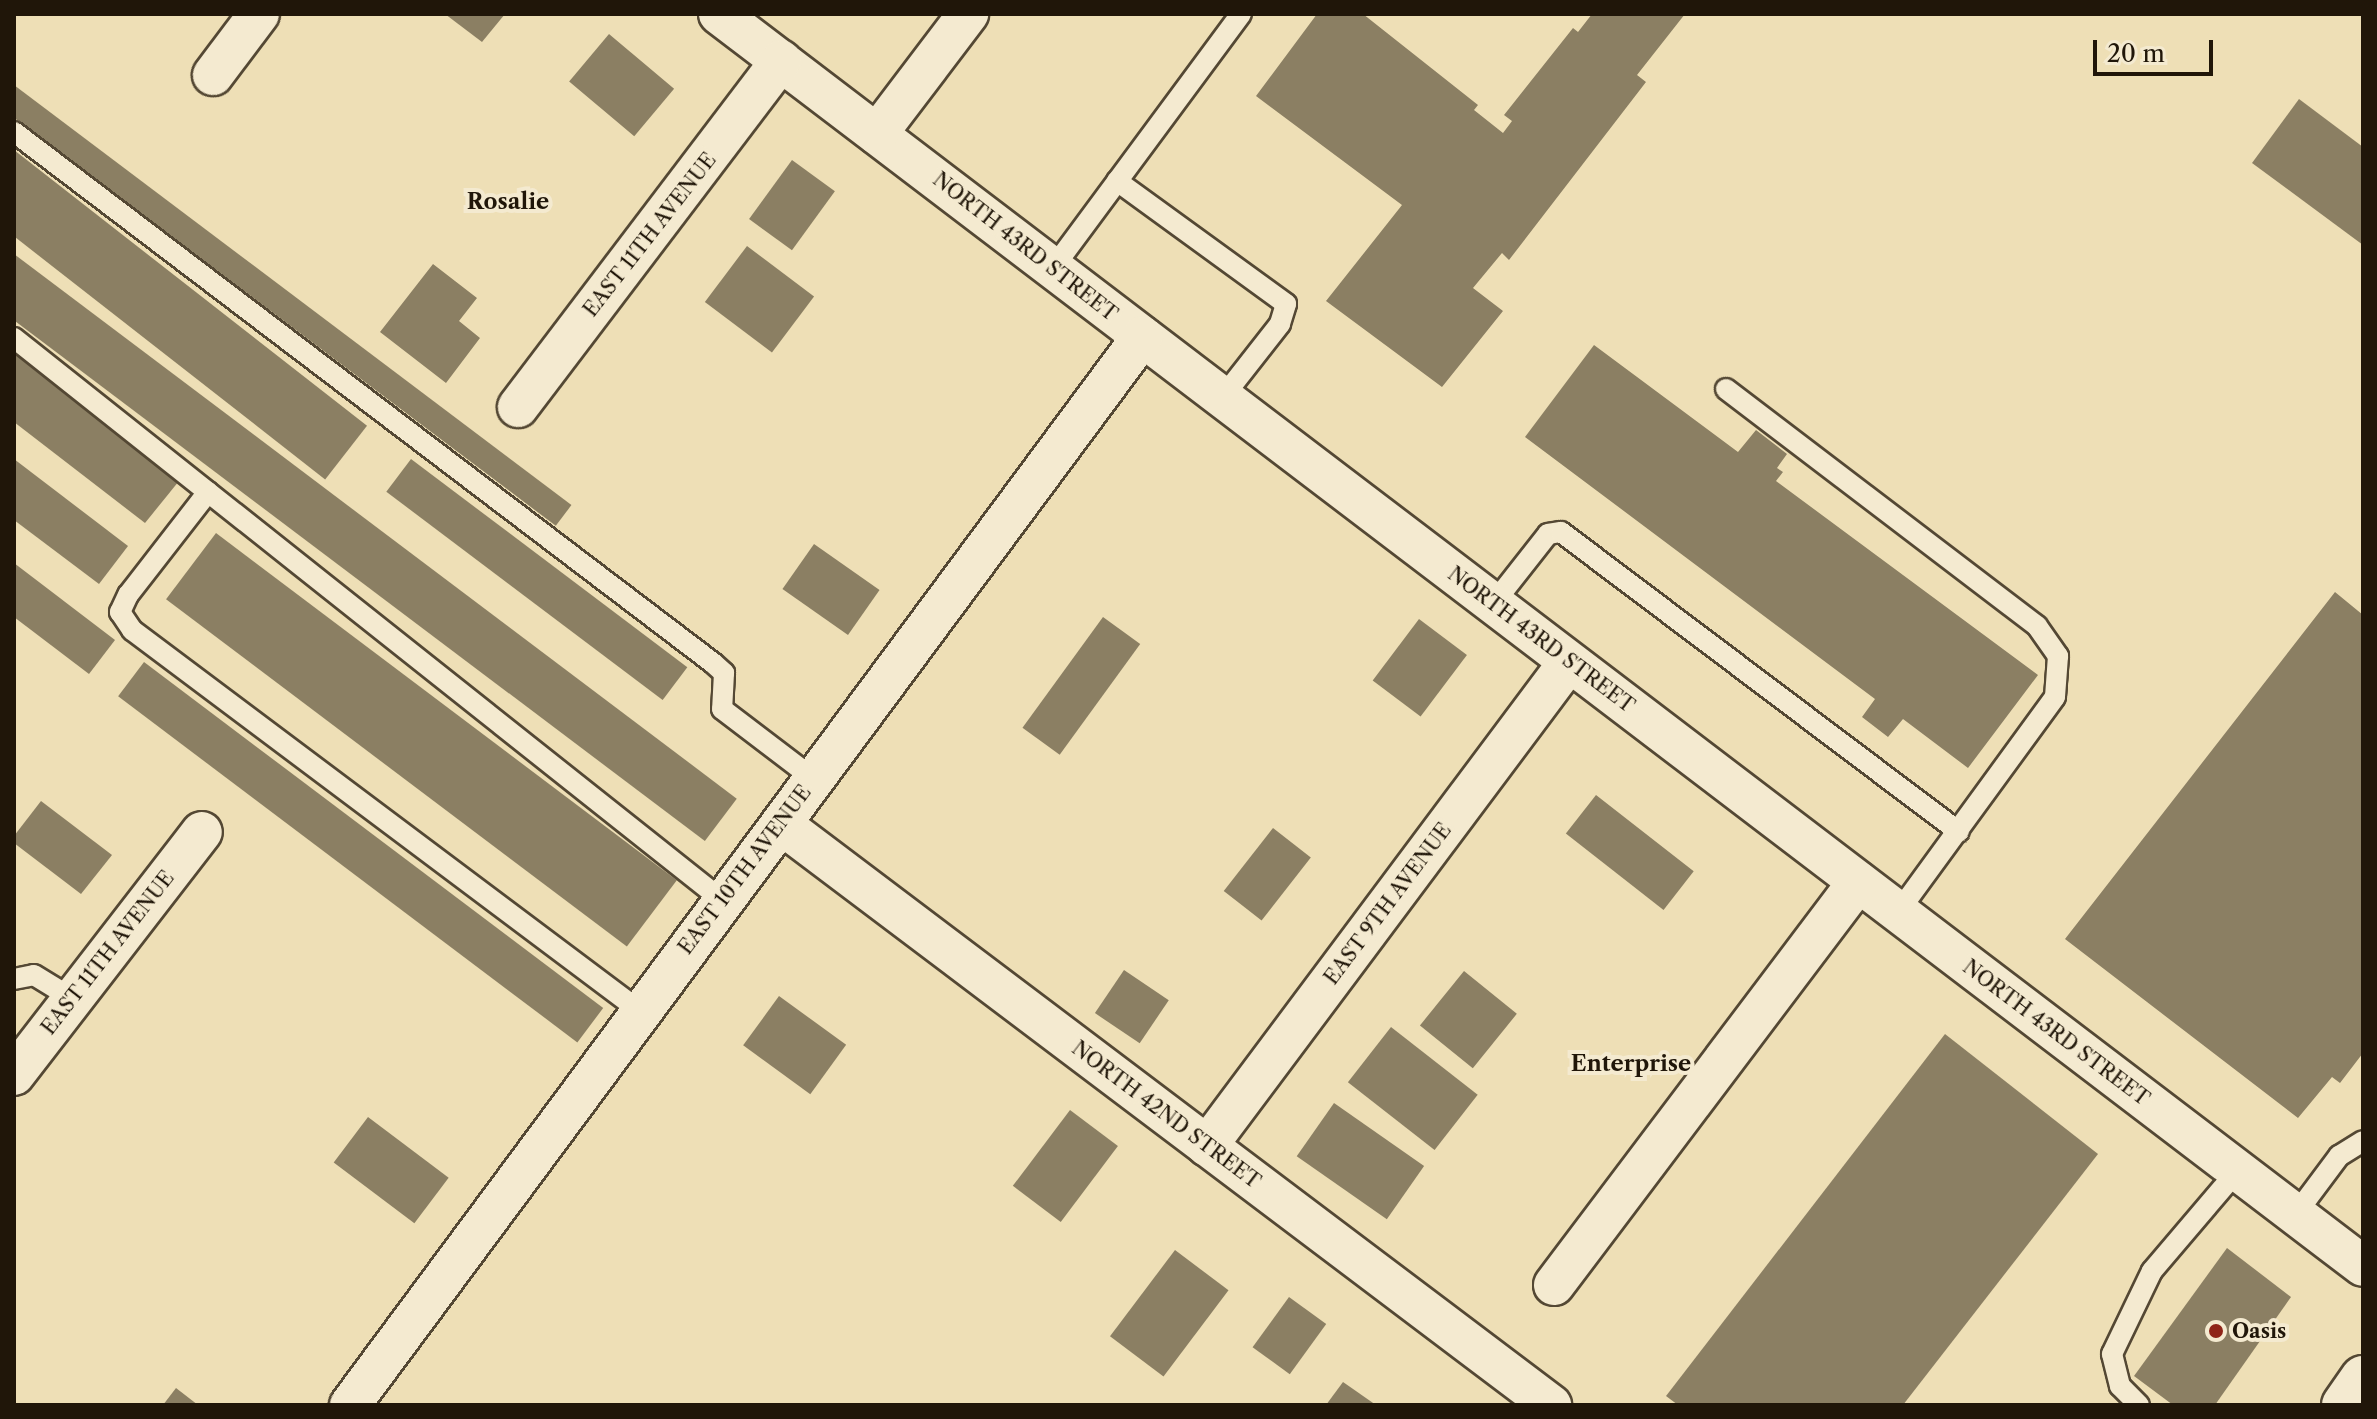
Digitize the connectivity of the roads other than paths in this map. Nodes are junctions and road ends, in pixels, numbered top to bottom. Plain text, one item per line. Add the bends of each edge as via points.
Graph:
1 (259, 14) edge
2 (719, 14) edge
3 (968, 14) edge
4 (1241, 14) edge
5 (781, 60) junction
6 (213, 75) dead end
7 (14, 132) edge
8 (877, 134) junction
9 (1117, 181) junction
10 (1053, 268) junction
11 (1142, 337) junction
12 (14, 338) edge
13 (1726, 389) dead end
14 (1222, 398) junction
15 (518, 407) dead end
16 (208, 492) junction
17 (1493, 604) junction
18 (1569, 662) junction
19 (814, 779) junction
20 (781, 824) junction
21 (202, 832) dead end
22 (1959, 832) junction
23 (1858, 882) junction
24 (722, 900) junction
25 (1898, 912) junction
26 (14, 979) edge
27 (73, 999) junction
28 (640, 1011) junction
29 (14, 1075) edge
30 (2363, 1141) edge
31 (1207, 1146) junction
32 (2237, 1171) junction
33 (2295, 1215) junction
34 (2363, 1266) edge
35 (1554, 1285) dead end
36 (2363, 1378) edge
37 (350, 1405) edge
38 (1551, 1405) edge
39 (2139, 1405) edge
40 (2344, 1405) edge

1 - 6 street
2 - 5 street, NORTH 43RD STREET
3 - 8 street
4 - 9 lane
5 - 8 street, NORTH 43RD STREET
5 - 15 street, EAST 11TH AVENUE
7 - 19 lane via 713,663 724,673 722,709
8 - 10 street, NORTH 43RD STREET
9 - 10 lane
9 - 14 lane via 1286,304 1280,324
10 - 11 street, NORTH 43RD STREET
11 - 14 street, NORTH 43RD STREET
11 - 19 street, EAST 10TH AVENUE
12 - 16 lane
13 - 22 lane via 2037,626 2058,656 2055,697
14 - 17 street, NORTH 43RD STREET
16 - 24 lane
16 - 28 lane via 128,595 120,612 132,630
17 - 18 street, NORTH 43RD STREET
17 - 22 lane via 1548,534 1561,532
18 - 23 street, NORTH 43RD STREET
18 - 31 street, EAST 9TH AVENUE
19 - 20 street, EAST 10TH AVENUE
20 - 24 street, EAST 10TH AVENUE
20 - 31 street, NORTH 42ND STREET
21 - 27 street, EAST 11TH AVENUE
22 - 25 lane
23 - 25 street, NORTH 43RD STREET
23 - 35 street
24 - 28 street, EAST 10TH AVENUE
25 - 32 street, NORTH 43RD STREET
26 - 27 lane via 34,975
27 - 29 street, EAST 11TH AVENUE
28 - 37 street, EAST 10TH AVENUE
30 - 33 lane via 2339,1156
31 - 38 street, NORTH 42ND STREET
32 - 33 street, NORTH 43RD STREET
32 - 39 lane via 2152,1271 2112,1354 2120,1386
33 - 34 street, NORTH 43RD STREET
36 - 40 street

